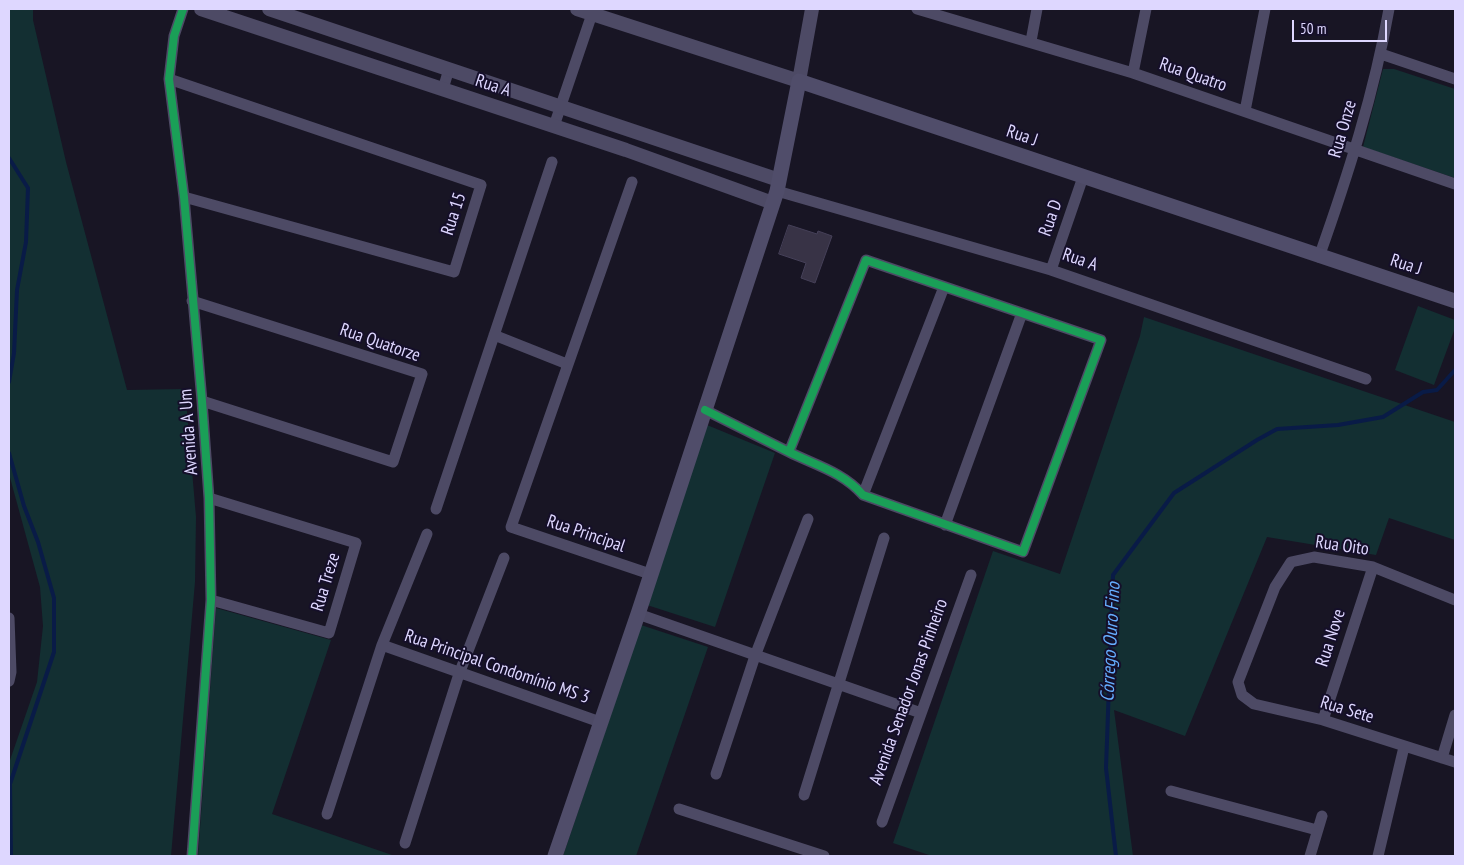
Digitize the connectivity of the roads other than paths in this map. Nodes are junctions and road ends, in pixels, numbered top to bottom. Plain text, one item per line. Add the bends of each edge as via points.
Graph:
1 (183, 9) edge
2 (201, 9) edge
3 (269, 9) edge
4 (577, 9) edge
5 (812, 9) edge
6 (917, 9) edge
7 (1037, 9) edge
8 (1146, 9) edge
9 (1264, 9) edge
10 (1389, 9) edge
11 (592, 14) junction
12 (1031, 41) junction
13 (1381, 54) junction
14 (449, 69) junction
15 (1133, 73) junction
16 (169, 78) junction
17 (1455, 79) edge
18 (799, 81) junction
19 (443, 89) junction
20 (561, 107) junction
21 (1245, 112) junction
22 (554, 126) junction
23 (1356, 150) junction
24 (552, 162) dead end
25 (1083, 177) junction
26 (632, 182) dead end
27 (1455, 184) edge
28 (776, 191) junction
29 (184, 197) junction
30 (1319, 257) junction
31 (1051, 270) junction
32 (944, 287) junction
33 (192, 301) junction
34 (1455, 301) edge
35 (1022, 313) junction
36 (494, 335) junction
37 (567, 364) junction
38 (1366, 379) dead end
39 (202, 401) junction
40 (705, 410) junction
41 (789, 452) junction
42 (863, 494) junction
43 (209, 498) junction
44 (436, 509) dead end
45 (808, 519) dead end
46 (945, 525) junction
47 (427, 534) dead end
48 (884, 538) dead end
49 (504, 558) dead end
50 (1372, 567) junction
51 (650, 574) junction
52 (972, 575) dead end
53 (211, 600) junction
54 (1455, 600) edge
55 (638, 614) junction
56 (9, 618) edge
57 (382, 645) junction
58 (755, 656) junction
59 (460, 674) junction
60 (9, 681) edge
61 (1238, 682) joint
62 (838, 686) junction
63 (921, 713) junction
64 (1455, 716) edge
65 (1323, 720) junction
66 (600, 722) junction
67 (1404, 747) junction
68 (1442, 758) junction
69 (1455, 762) edge
70 (716, 774) dead end
71 (1171, 791) dead end
72 (804, 794) dead end
73 (678, 809) dead end
74 (327, 814) dead end
75 (1322, 816) dead end
76 (882, 822) dead end
77 (1317, 830) junction
78 (405, 843) dead end
79 (192, 856) edge
80 (555, 856) edge
81 (824, 856) edge
82 (1310, 856) edge
83 (1378, 856) edge

1 - 16 street, Avenida A Um via 174,36
2 - 19 street, Rua A
3 - 14 street, Rua A
4 - 11 street, Rua J
5 - 18 street
6 - 12 street, Rua Quatro
7 - 12 street
8 - 15 street
9 - 21 street
10 - 13 street, Rua Onze
11 - 18 street, Rua J
11 - 20 street
12 - 15 street, Rua Quatro
13 - 17 street
13 - 23 street, Rua Onze
14 - 19 street
14 - 20 street, Rua A
15 - 21 street, Rua Quatro
16 - 29 street, Avenida A Um
16 - 29 street, Rua 15 via 481,186 454,272
18 - 25 main road, Rua J
18 - 28 main road
19 - 22 street, Rua A
20 - 22 street
20 - 28 street, Rua A
21 - 23 street, Rua Quatro
22 - 28 street, Rua A
23 - 27 street, Rua Quatro
23 - 30 street, Rua Onze
24 - 36 street
25 - 30 main road, Rua J
25 - 31 street, Rua D
26 - 37 street
28 - 31 street, Rua A
28 - 40 main road
29 - 33 street, Avenida A Um
30 - 34 main road, Rua J
31 - 38 street, Rua A
32 - 35 street
32 - 41 street via 866,260
32 - 42 street
33 - 39 street, Avenida A Um
33 - 39 street, Rua Quatorze via 422,374 393,462
35 - 46 street
35 - 46 street via 1101,340 1023,552
36 - 37 street
36 - 44 street
37 - 51 street, Rua Principal via 511,527
39 - 43 street, Avenida A Um
40 - 41 street
40 - 51 main road
41 - 42 street via 836,473
42 - 46 street
43 - 53 street, Avenida A Um
43 - 53 street, Rua Treze via 356,543 328,633
45 - 58 street
47 - 57 street
48 - 62 street
49 - 59 street
50 - 54 street, Rua Oito
50 - 61 street, Rua Oito via 1314,557 1291,562 1275,587
50 - 65 street, Rua Nove
51 - 55 main road
52 - 63 street, Avenida Senador Jonas Pinheiro
53 - 79 street, Avenida A Um
55 - 58 street
55 - 66 main road
56 - 60 street
57 - 59 street, Rua Principal Condomínio MS 3
57 - 74 street
58 - 62 street
58 - 70 street
59 - 66 street, Rua Principal Condomínio MS 3
59 - 78 street
61 - 65 street, Rua Sete via 1242,695 1254,704
62 - 63 street
62 - 72 street
63 - 76 street, Avenida Senador Jonas Pinheiro
64 - 68 street
65 - 67 street, Rua Sete
66 - 80 main road
67 - 68 street, Rua Sete
67 - 83 street
68 - 69 street, Rua Sete
71 - 77 street
73 - 81 street
75 - 77 street
77 - 82 street

